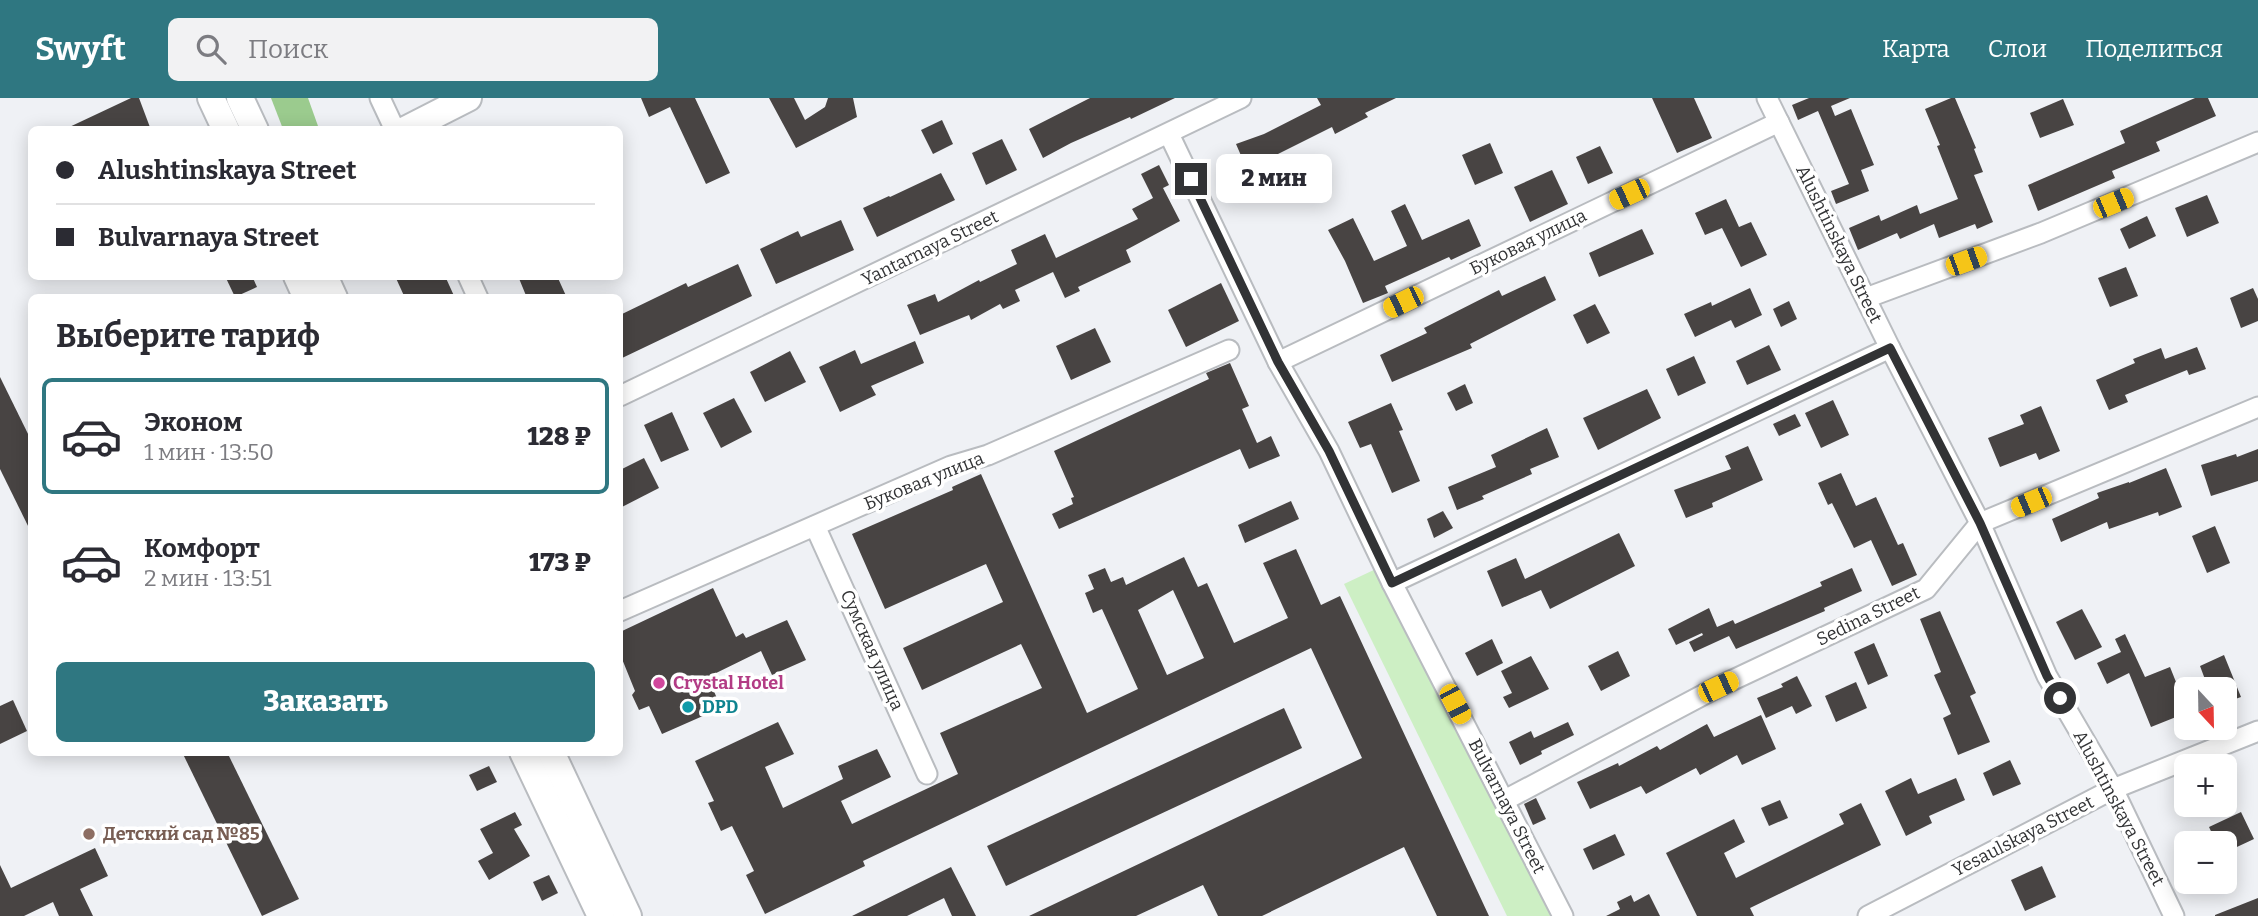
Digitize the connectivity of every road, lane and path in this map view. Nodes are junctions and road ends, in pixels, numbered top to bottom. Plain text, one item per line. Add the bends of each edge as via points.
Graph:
1 (211, 98) edge
2 (240, 98) edge
3 (380, 98) edge
4 (468, 98) edge
5 (1241, 98) edge
6 (1767, 98) edge
7 (1779, 122) junction
8 (224, 126) edge
9 (253, 126) edge
10 (393, 126) edge
11 (413, 126) edge
12 (1169, 134) junction
13 (2258, 142) edge
14 (1866, 298) junction
15 (1890, 348) junction
16 (1229, 350) dead end
17 (1278, 362) junction
18 (623, 395) edge
19 (2258, 407) edge
20 (1980, 523) junction
21 (816, 526) junction
22 (1392, 583) junction
23 (623, 610) edge
24 (2258, 731) edge
25 (525, 756) edge
26 (553, 756) edge
27 (927, 774) dead end
28 (2113, 789) junction
29 (1505, 800) junction
30 (601, 916) edge
31 (628, 916) edge
32 (1563, 916) edge
33 (1868, 916) edge
34 (2174, 916) edge

1 - 8 main road
2 - 9 main road
3 - 10 street
4 - 11 main road
5 - 12 street, Yantarnaya Street
6 - 7 street, Alushtinskaya Street
7 - 14 street, Alushtinskaya Street
7 - 17 street, Буковая улица
12 - 17 street, Bulvarnaya Street
12 - 18 street, Yantarnaya Street
13 - 14 street via 2041,233
14 - 15 street, Alushtinskaya Street
15 - 20 street, Alushtinskaya Street
15 - 22 street
16 - 21 street, Буковая улица
17 - 22 street, Bulvarnaya Street via 1329,451
19 - 20 street, Sedina Street
20 - 28 street, Alushtinskaya Street via 2047,676
20 - 29 street, Sedina Street via 1926,589 1718,687
21 - 23 street, Буковая улица
21 - 27 street, Сумская улица
22 - 29 street, Bulvarnaya Street
24 - 28 street, Yesaulskaya Street
25 - 30 main road
26 - 31 main road
28 - 33 street, Yesaulskaya Street
28 - 34 street, Alushtinskaya Street
29 - 32 street, Bulvarnaya Street

